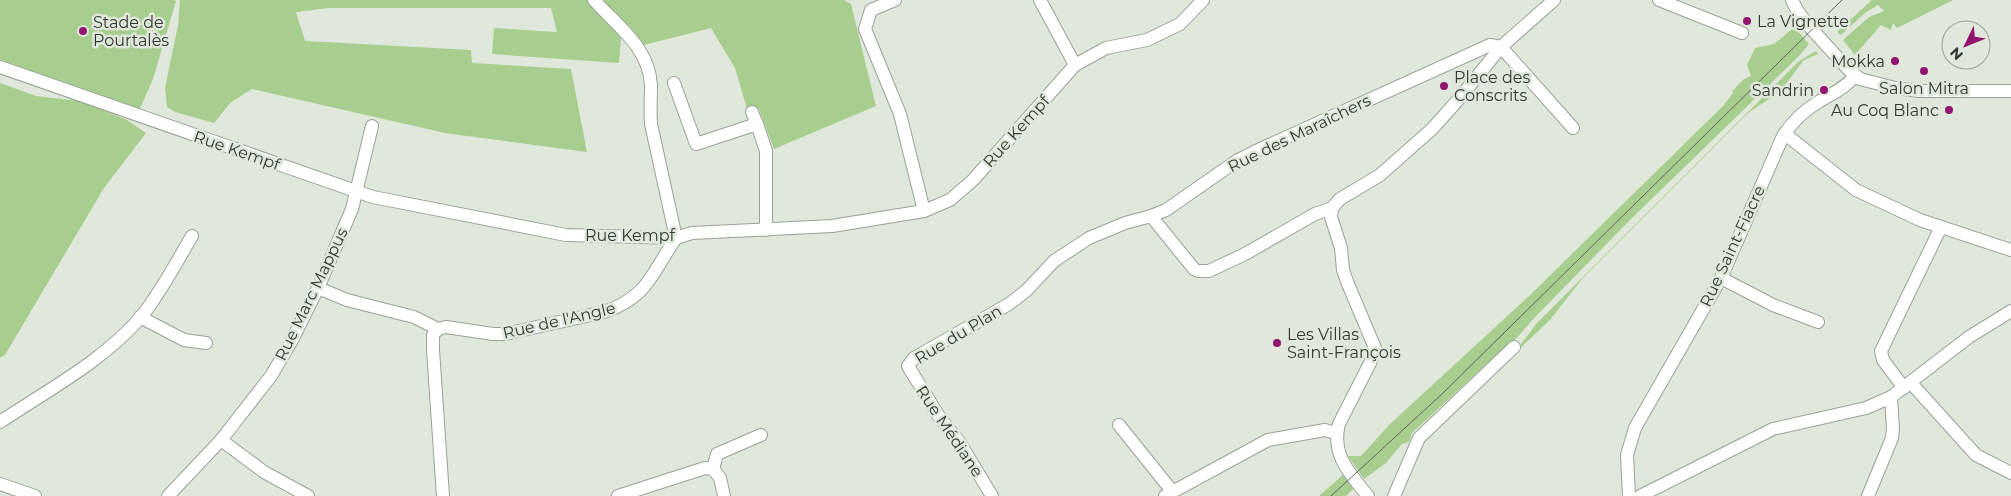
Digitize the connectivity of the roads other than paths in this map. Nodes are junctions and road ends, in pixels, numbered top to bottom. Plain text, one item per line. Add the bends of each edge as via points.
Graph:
1 (594, 0) edge
2 (895, 0) edge
3 (1040, 0) edge
4 (1203, 0) edge
5 (1554, 0) edge
6 (1659, 0) edge
7 (1792, 0) edge
8 (1742, 33) dead end
9 (1500, 47) junction
10 (1075, 65) junction
11 (0, 67) edge
12 (1855, 76) junction
13 (674, 83) dead end
14 (2011, 91) edge
15 (752, 112) dead end
16 (757, 124) junction
17 (372, 126) dead end
18 (1573, 128) dead end
19 (1785, 134) junction
20 (358, 193) junction
21 (1332, 208) junction
22 (924, 211) junction
23 (1151, 216) junction
24 (1941, 228) junction
25 (766, 230) junction
26 (192, 236) dead end
27 (676, 238) junction
28 (2011, 250) edge
29 (1721, 278) junction
30 (318, 288) junction
31 (1009, 304) joint
32 (2011, 311) edge
33 (140, 317) junction
34 (1818, 322) dead end
35 (438, 329) junction
36 (206, 343) dead end
37 (1514, 346) dead end
38 (908, 366) joint
39 (1908, 385) junction
40 (1891, 397) junction
41 (0, 422) edge
42 (1119, 424) dead end
43 (1336, 433) junction
44 (761, 434) dead end
45 (222, 440) junction
46 (713, 469) junction
47 (2011, 473) edge
48 (0, 484) edge
49 (1169, 493) edge
50 (35, 496) edge
51 (168, 496) edge
52 (308, 496) edge
53 (443, 496) edge
54 (618, 496) edge
55 (724, 496) edge
56 (992, 496) edge
57 (1368, 496) edge
58 (1394, 496) edge
59 (1629, 496) edge
60 (1640, 496) edge
61 (1868, 496) edge

1 - 27 street via 641,49 651,85 651,124
2 - 22 street via 871,10 865,29 900,114
3 - 10 street
4 - 10 street, Rue Kempf via 1180,24 1147,40 1106,48
5 - 9 street
6 - 8 street
7 - 12 street via 1802,18
9 - 18 street
9 - 21 street via 1432,129 1384,171 1340,198
9 - 23 street, Rue des Maraîchers via 1490,45 1256,151 1166,210
10 - 22 street, Rue Kempf via 973,180 950,200
11 - 20 street, Rue Kempf
12 - 14 street via 1896,88
12 - 19 street, Rue Saint-Fiacre via 1846,86 1817,102
13 - 16 street via 696,144
15 - 16 street
16 - 25 street via 766,151
17 - 20 street, Rue Marc Mappus
19 - 24 street via 1856,190
19 - 29 street, Rue Saint-Fiacre
20 - 27 street, Rue Kempf via 566,235
20 - 30 street, Rue Marc Mappus
21 - 23 street via 1315,214 1245,254 1203,272 1194,269
21 - 43 street via 1331,217 1341,248 1343,270 1374,348
22 - 25 street, Rue Kempf via 832,226
23 - 31 street, Rue des Maraîchers via 1124,223 1090,238 1054,261
24 - 28 street
24 - 39 street via 1881,351 1882,360
25 - 27 street, Rue Kempf via 692,233
26 - 33 street
27 - 35 street, Rue de l'Angle via 646,286 618,308 505,334 446,327
29 - 34 street via 1773,305
29 - 59 street, Rue Saint-Fiacre via 1635,428 1627,454
30 - 35 street, Rue de l'Angle via 347,300 414,317
30 - 45 street, Rue Marc Mappus via 292,342
31 - 38 street, Rue du Plan via 914,358
32 - 39 street via 1969,337
33 - 36 street via 184,340
33 - 41 street via 104,352
35 - 53 street via 433,335 432,350
37 - 58 street via 1419,438
38 - 56 street, Rue Médiane
39 - 40 street
39 - 47 street via 1976,455
40 - 60 street via 1866,408 1772,429
40 - 61 street via 1892,438
42 - 49 street
43 - 49 street via 1325,430 1268,440
43 - 57 street via 1338,455
44 - 46 street via 717,454
45 - 51 street, Rue Marc Mappus
45 - 52 street via 264,472
46 - 54 street via 705,468
46 - 55 street via 720,478
48 - 50 street

